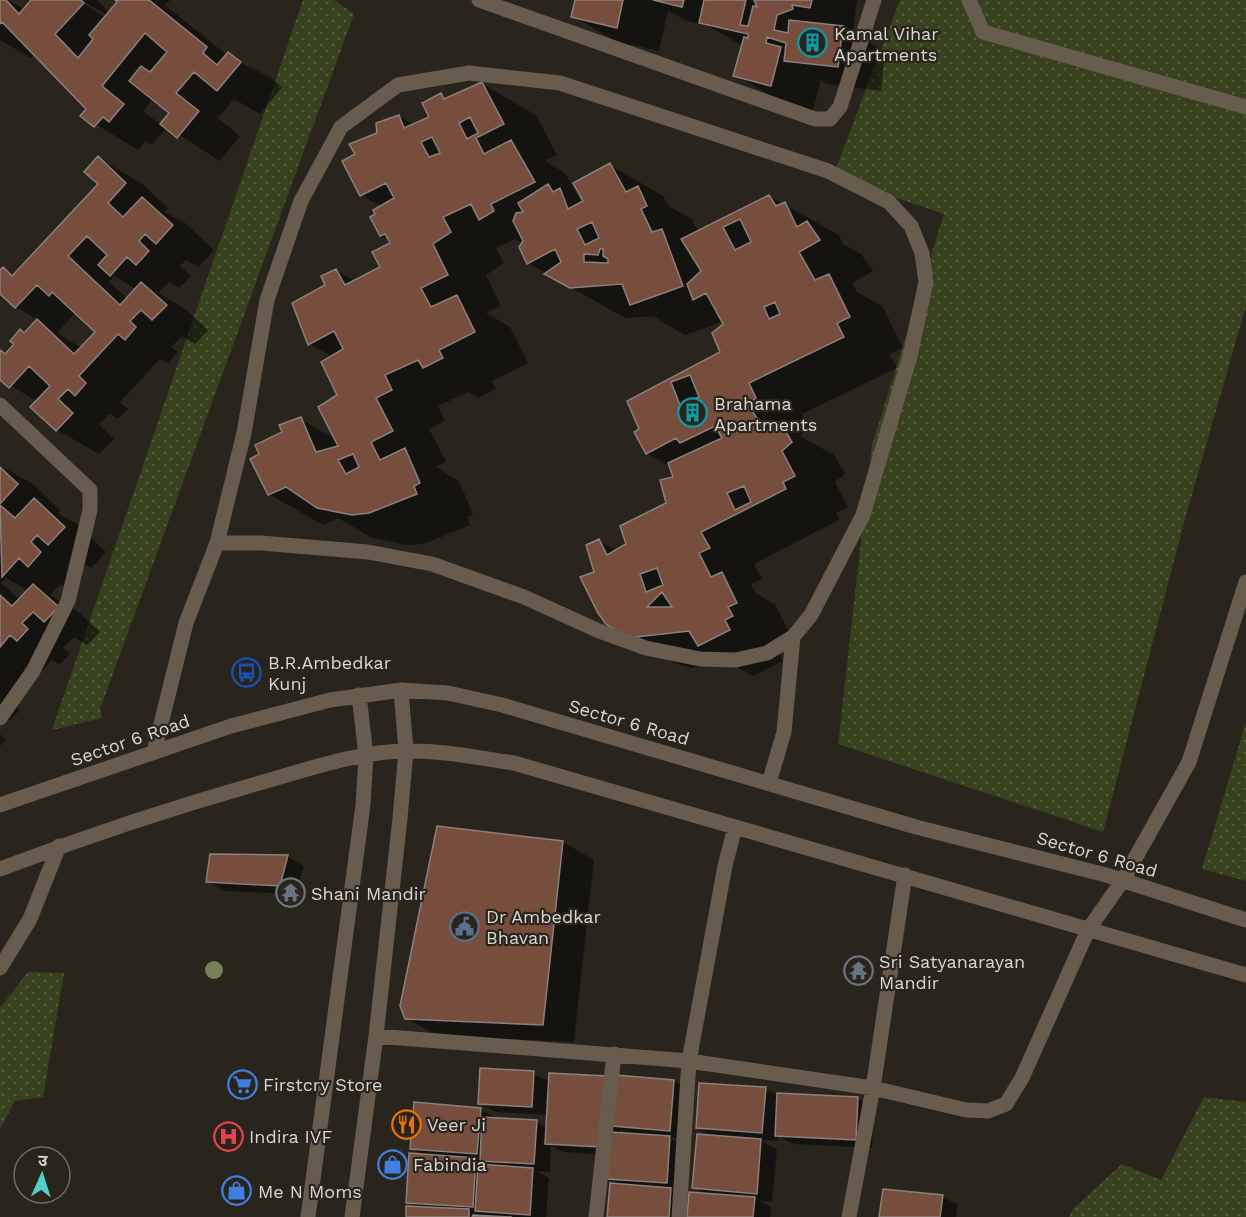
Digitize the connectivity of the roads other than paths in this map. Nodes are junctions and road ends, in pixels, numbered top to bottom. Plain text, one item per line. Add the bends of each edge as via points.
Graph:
1 (479, 0) edge
2 (874, 0) edge
3 (969, 0) edge
4 (1246, 106) edge
5 (0, 405) edge
6 (217, 543) junction
7 (1246, 582) edge
8 (793, 637) junction
9 (401, 690) junction
10 (359, 694) junction
11 (0, 718) edge
12 (406, 751) junction
13 (154, 752) junction
14 (366, 756) junction
15 (769, 783) junction
16 (0, 805) edge
17 (735, 827) junction
18 (59, 846) junction
19 (0, 869) edge
20 (905, 875) junction
21 (1123, 880) junction
22 (1246, 920) edge
23 (1088, 930) junction
24 (0, 968) edge
25 (1246, 975) edge
26 (376, 1036) junction
27 (614, 1054) junction
28 (689, 1061) junction
29 (873, 1088) junction
30 (308, 1217) edge
31 (352, 1217) edge
32 (596, 1217) edge
33 (679, 1217) edge
34 (849, 1217) edge

1 - 2 street via 815,119 830,119 840,107
3 - 4 street via 983,32
5 - 11 street via 90,490 90,510 68,601 33,671
6 - 8 street via 368,552 432,564 524,597 645,648 700,658 736,660 767,653
6 - 8 street via 244,434 267,300 301,201 341,127 398,85 469,73 560,83 828,171 889,202 911,226 922,253 926,282 906,367 863,515 811,615
6 - 13 street via 186,623
7 - 21 street via 1189,762
8 - 15 street via 784,732
9 - 10 street, Sector 6 Road
9 - 12 street
9 - 15 street, Sector 6 Road via 448,693 502,705
10 - 13 street, Sector 6 Road via 289,709
10 - 14 street
12 - 14 street
12 - 17 street via 514,763
12 - 26 street
13 - 16 street, Sector 6 Road
14 - 18 street via 168,809
14 - 30 street via 363,805
15 - 21 street, Sector 6 Road via 916,827
17 - 20 street
17 - 28 street
18 - 19 street
18 - 24 street via 30,919
20 - 23 street
20 - 29 street
21 - 22 street, Sector 6 Road
21 - 23 street
23 - 25 street
23 - 29 street via 1022,1078 1006,1104 988,1111 966,1110
26 - 27 street
26 - 31 street
27 - 28 street
27 - 32 street
28 - 29 street
28 - 33 street
29 - 34 street

